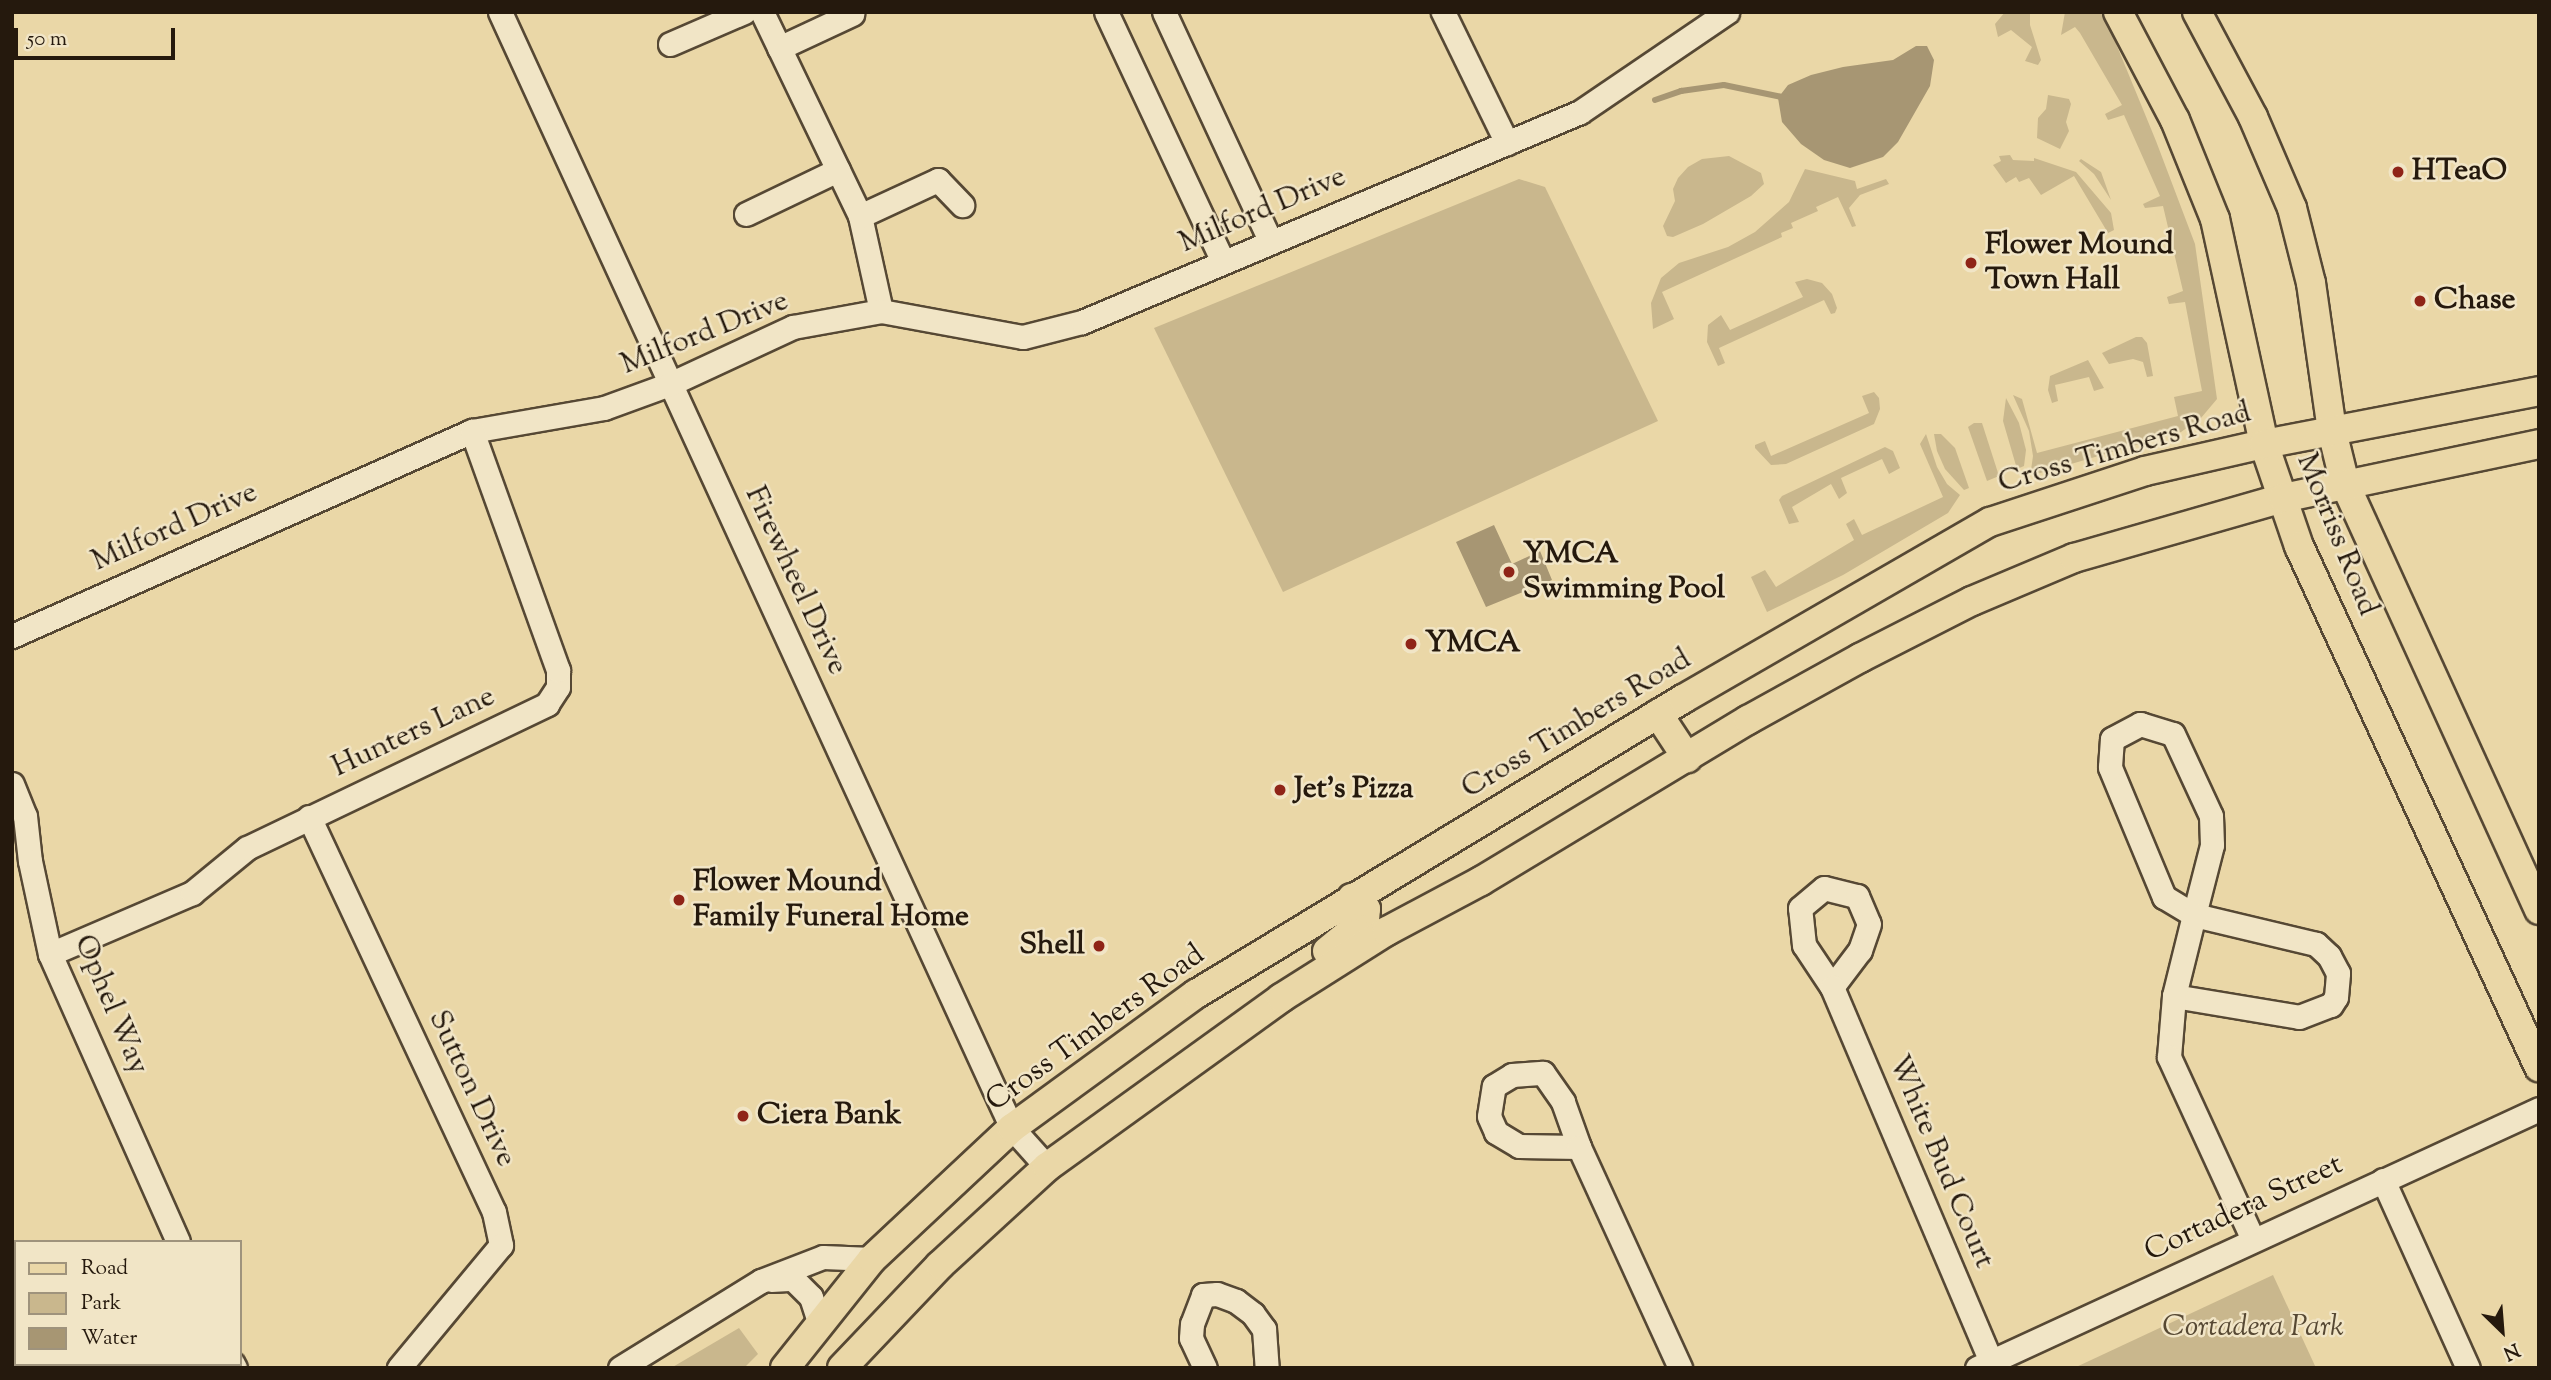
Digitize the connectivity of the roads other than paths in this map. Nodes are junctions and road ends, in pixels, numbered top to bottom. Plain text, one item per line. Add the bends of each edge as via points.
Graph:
1 (500, 12) edge
2 (744, 12) edge
3 (762, 12) edge
4 (1106, 12) edge
5 (1164, 12) edge
6 (1443, 12) edge
7 (1727, 12) edge
8 (2118, 12) edge
9 (2197, 12) edge
10 (852, 14) dead end
11 (670, 44) dead end
12 (779, 48) junction
13 (1507, 143) junction
14 (838, 170) junction
15 (962, 205) dead end
16 (746, 214) dead end
17 (860, 216) junction
18 (1271, 242) junction
19 (1223, 262) junction
20 (881, 311) junction
21 (670, 384) junction
22 (2539, 391) edge
23 (471, 430) junction
24 (2332, 431) junction
25 (2264, 444) junction
26 (2539, 444) edge
27 (2345, 484) junction
28 (2283, 498) junction
29 (12, 636) edge
30 (1658, 714) junction
31 (1687, 758) junction
32 (12, 784) edge
33 (309, 817) junction
34 (21, 863) edge
35 (1352, 898) junction
36 (2539, 910) edge
37 (2194, 915) junction
38 (50, 954) junction
39 (1832, 987) dead end
40 (2174, 996) junction
41 (1281, 998) junction
42 (2539, 1067) edge
43 (2539, 1109) edge
44 (1012, 1128) junction
45 (1579, 1147) dead end
46 (1047, 1167) junction
47 (2383, 1180) junction
48 (177, 1240) edge
49 (2253, 1240) junction
50 (872, 1259) junction
51 (761, 1281) junction
52 (820, 1324) junction
53 (1984, 1365) edge
54 (399, 1368) edge
55 (620, 1368) edge
56 (785, 1368) edge
57 (842, 1368) edge
58 (1205, 1368) edge
59 (1267, 1368) edge
60 (1680, 1368) edge
61 (2468, 1368) edge

1 - 21 street, Firewheel Drive
2 - 11 street
3 - 12 street
4 - 19 street
5 - 18 street
6 - 13 street
7 - 13 street, Milford Drive via 1580,112
8 - 25 main road, Morriss Road via 2175,120 2215,219
9 - 24 main road, Morriss Road via 2253,117 2291,208 2311,283
10 - 12 street
12 - 14 street
13 - 18 street, Milford Drive
14 - 16 street
14 - 17 street
15 - 17 street via 938,180
17 - 20 street
18 - 19 street, Milford Drive
19 - 20 street, Milford Drive via 1082,322 1023,337
20 - 21 street, Milford Drive via 793,327
21 - 23 street, Milford Drive via 604,408
21 - 44 street, Firewheel Drive
22 - 24 main road, Cross Timbers Road
23 - 29 street, Milford Drive
23 - 33 street, Hunters Lane via 558,670 558,687 547,704
24 - 25 main road, Cross Timbers Road
24 - 27 main road, Morriss Road
25 - 28 main road, Morriss Road
25 - 30 main road, Cross Timbers Road via 2145,471 1990,522
26 - 27 main road
27 - 28 main road
27 - 36 main road, Morriss Road
28 - 31 main road via 2074,558 1972,601 1860,658
28 - 42 main road, Morriss Road via 2299,546
30 - 31 main road
30 - 35 main road, Cross Timbers Road
31 - 41 main road via 1481,881 1387,931
32 - 34 street, Ophel Way via 24,816
33 - 38 street, Hunters Lane via 247,848 192,893
33 - 54 street, Sutton Drive via 494,1213 501,1245
34 - 38 street, Ophel Way
35 - 41 main road via 1366,909 1364,920 1308,966
35 - 44 main road, Cross Timbers Road via 1196,994
37 - 37 street via 2212,845 2211,816 2173,734 2140,724 2112,739 2110,767 2164,897
37 - 40 street
37 - 40 street via 2316,944 2338,972 2336,997 2331,1005 2299,1017
38 - 48 street, Ophel Way
39 - 53 street, White Bud Court
40 - 49 street via 2169,1057
41 - 46 main road
43 - 47 street, Cortadera Street
44 - 46 street, Firewheel Drive
44 - 50 main road, Cross Timbers Road
45 - 60 street
46 - 57 main road via 940,1265
47 - 49 street, Cortadera Street
47 - 61 street
49 - 53 street, Cortadera Street
50 - 51 street via 823,1257
50 - 52 main road, Cross Timbers Road
51 - 52 street via 793,1279 811,1297
51 - 55 street
52 - 56 main road, Cross Timbers Road
58 - 59 street via 1191,1338 1192,1324 1203,1295 1217,1294 1236,1301 1264,1329

